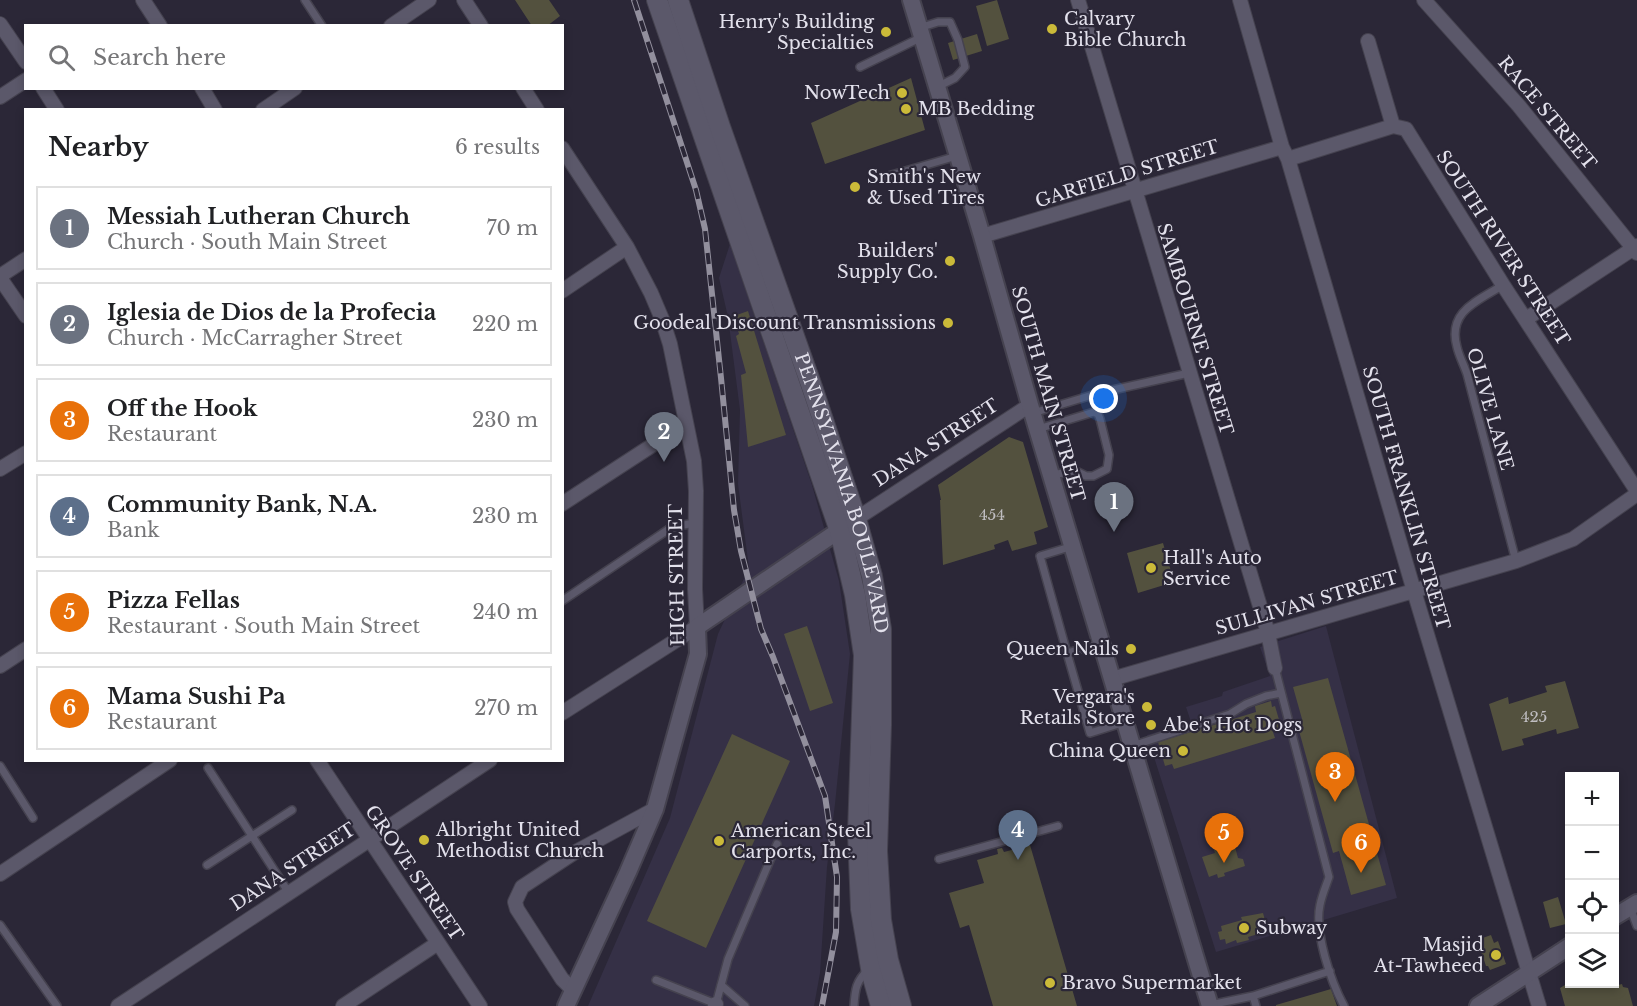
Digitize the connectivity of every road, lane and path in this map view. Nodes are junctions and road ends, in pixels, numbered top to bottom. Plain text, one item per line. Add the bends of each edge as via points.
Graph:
1 (143, 0) edge
2 (305, 0) edge
3 (429, 0) edge
4 (464, 0) edge
5 (657, 0) edge
6 (678, 0) edge
7 (911, 0) edge
8 (1078, 0) edge
9 (1240, 0) edge
10 (1425, 0) edge
11 (0, 24) edge
12 (159, 24) edge
13 (321, 24) edge
14 (394, 24) edge
15 (480, 24) edge
16 (921, 32) junction
17 (1368, 41) dead end
18 (24, 60) edge
19 (860, 67) dead end
20 (24, 81) edge
21 (937, 87) junction
22 (44, 90) edge
23 (203, 90) edge
24 (292, 90) edge
25 (524, 90) edge
26 (0, 97) edge
27 (56, 108) edge
28 (214, 108) edge
29 (266, 108) edge
30 (536, 108) edge
31 (1393, 126) junction
32 (564, 151) edge
33 (1285, 153) junction
34 (957, 156) junction
35 (881, 178) dead end
36 (1134, 190) junction
37 (982, 236) junction
38 (627, 247) junction
39 (1636, 249) edge
40 (24, 260) edge
41 (0, 277) edge
42 (1503, 285) junction
43 (564, 290) edge
44 (24, 313) edge
45 (1526, 319) junction
46 (1189, 373) junction
47 (1031, 409) junction
48 (685, 423) junction
49 (1038, 429) junction
50 (24, 454) edge
51 (0, 470) edge
52 (1051, 475) junction
53 (1637, 493) edge
54 (564, 503) edge
55 (695, 523) junction
56 (848, 525) junction
57 (1073, 546) junction
58 (1516, 561) junction
59 (1414, 591) junction
60 (564, 600) edge
61 (697, 627) junction
62 (1268, 633) junction
63 (1102, 643) junction
64 (24, 650) edge
65 (1067, 653) junction
66 (0, 666) edge
67 (1275, 668) joint
68 (1112, 679) junction
69 (1281, 693) junction
70 (564, 712) edge
71 (1125, 722) junction
72 (1132, 746) junction
73 (167, 762) edge
74 (321, 762) edge
75 (487, 762) edge
76 (0, 766) edge
77 (208, 768) dead end
78 (655, 809) junction
79 (292, 810) dead end
80 (33, 818) dead end
81 (1058, 826) dead end
82 (251, 837) junction
83 (370, 839) junction
84 (777, 844) dead end
85 (939, 859) dead end
86 (207, 865) dead end
87 (0, 874) edge
88 (289, 893) junction
89 (1633, 905) edge
90 (1619, 914) edge
91 (0, 925) edge
92 (1637, 926) edge
93 (438, 943) junction
94 (1565, 949) edge
95 (871, 967) junction
96 (1330, 971) junction
97 (1529, 973) junction
98 (656, 980) dead end
99 (721, 985) junction
100 (573, 990) junction
101 (1253, 996) junction
102 (715, 1005) edge
103 (57, 1006) edge
104 (118, 1006) edge
105 (343, 1006) edge
106 (480, 1006) edge
107 (566, 1006) edge
108 (745, 1006) edge
109 (854, 1006) edge
110 (880, 1006) edge
111 (901, 1006) edge
112 (1210, 1006) edge
113 (1256, 1006) edge
114 (1344, 1006) edge
115 (1478, 1006) edge
116 (1539, 1006) edge

1 - 12 street
2 - 13 lane
3 - 14 street
4 - 15 street
5 - 56 main road, PENNSYLVANIA BOULEVARD
6 - 56 main road, PENNSYLVANIA BOULEVARD via 812,387
7 - 16 street, SOUTH MAIN STREET
8 - 36 street, SAMBOURNE STREET
9 - 33 street, SOUTH FRANKLIN STREET
10 - 39 street, RACE STREET via 1519,106
11 - 18 street
16 - 19 lane
16 - 21 street, SOUTH MAIN STREET
16 - 21 lane via 938,22 950,22 963,57 965,67 955,78
17 - 31 street
20 - 26 street
21 - 34 street, SOUTH MAIN STREET
22 - 27 street
23 - 28 street
24 - 29 street
25 - 30 street
31 - 33 street
31 - 42 street, SOUTH RIVER STREET via 1406,129
32 - 38 street, HIGH STREET
33 - 36 street, GARFIELD STREET
33 - 59 street, SOUTH FRANKLIN STREET
34 - 35 lane
34 - 37 street, SOUTH MAIN STREET
36 - 37 street, GARFIELD STREET
36 - 46 street, SAMBOURNE STREET
37 - 47 street, SOUTH MAIN STREET
38 - 43 street
38 - 48 street, HIGH STREET via 662,318
39 - 45 street
40 - 41 street
41 - 44 street
42 - 45 street, SOUTH RIVER STREET
42 - 58 lane, OLIVE LANE via 1467,308 1457,320 1455,332
45 - 53 street, SOUTH RIVER STREET
46 - 47 lane
46 - 62 street, SAMBOURNE STREET
47 - 49 street, SOUTH MAIN STREET
47 - 56 street, DANA STREET
48 - 54 street
48 - 55 street, HIGH STREET via 694,461
49 - 52 street, SOUTH MAIN STREET
49 - 52 lane via 1094,412 1100,419 1109,455 1107,469 1093,476 1076,471
50 - 51 street
52 - 57 street, SOUTH MAIN STREET
53 - 58 street, SULLIVAN STREET via 1573,539
55 - 60 lane via 672,527
55 - 61 street, HIGH STREET
56 - 61 street, DANA STREET
56 - 95 main road, PENNSYLVANIA BOULEVARD via 864,656 858,833 861,909
56 - 111 main road, PENNSYLVANIA BOULEVARD via 872,576 880,629 877,851 881,921
57 - 63 street, SOUTH MAIN STREET
57 - 65 lane via 1040,556
58 - 59 street, SULLIVAN STREET
59 - 62 street, SULLIVAN STREET
59 - 97 street, SOUTH FRANKLIN STREET
61 - 70 street, DANA STREET
61 - 78 street, HIGH STREET via 698,654
62 - 67 street, SAMBOURNE STREET
62 - 68 street, SULLIVAN STREET
63 - 65 lane
63 - 68 street, SOUTH MAIN STREET
64 - 66 street
65 - 71 lane via 1090,733
67 - 69 lane
68 - 71 street, SOUTH MAIN STREET
69 - 72 lane
69 - 96 lane via 1329,877 1319,906 1318,927
71 - 72 street, SOUTH MAIN STREET
72 - 112 street, SOUTH MAIN STREET
73 - 87 street
74 - 83 street, GROVE STREET
75 - 83 street, DANA STREET
76 - 80 lane
77 - 82 lane
78 - 100 street, HIGH STREET
78 - 100 street via 572,854 522,887 515,902 562,979
79 - 82 lane
81 - 85 lane
82 - 86 lane
82 - 88 lane
83 - 88 street, DANA STREET
83 - 93 street, GROVE STREET
84 - 99 lane via 728,959
88 - 104 street, DANA STREET
89 - 90 street
89 - 92 lane
91 - 103 lane
93 - 105 street
93 - 106 street, GROVE STREET
94 - 97 street
95 - 109 lane via 860,976
95 - 110 main road, PENNSYLVANIA BOULEVARD
96 - 101 lane
96 - 114 lane
97 - 115 street
97 - 116 street, SOUTH FRANKLIN STREET
98 - 102 lane
99 - 102 lane
99 - 108 lane
100 - 107 street, HIGH STREET
101 - 112 lane
101 - 113 lane

